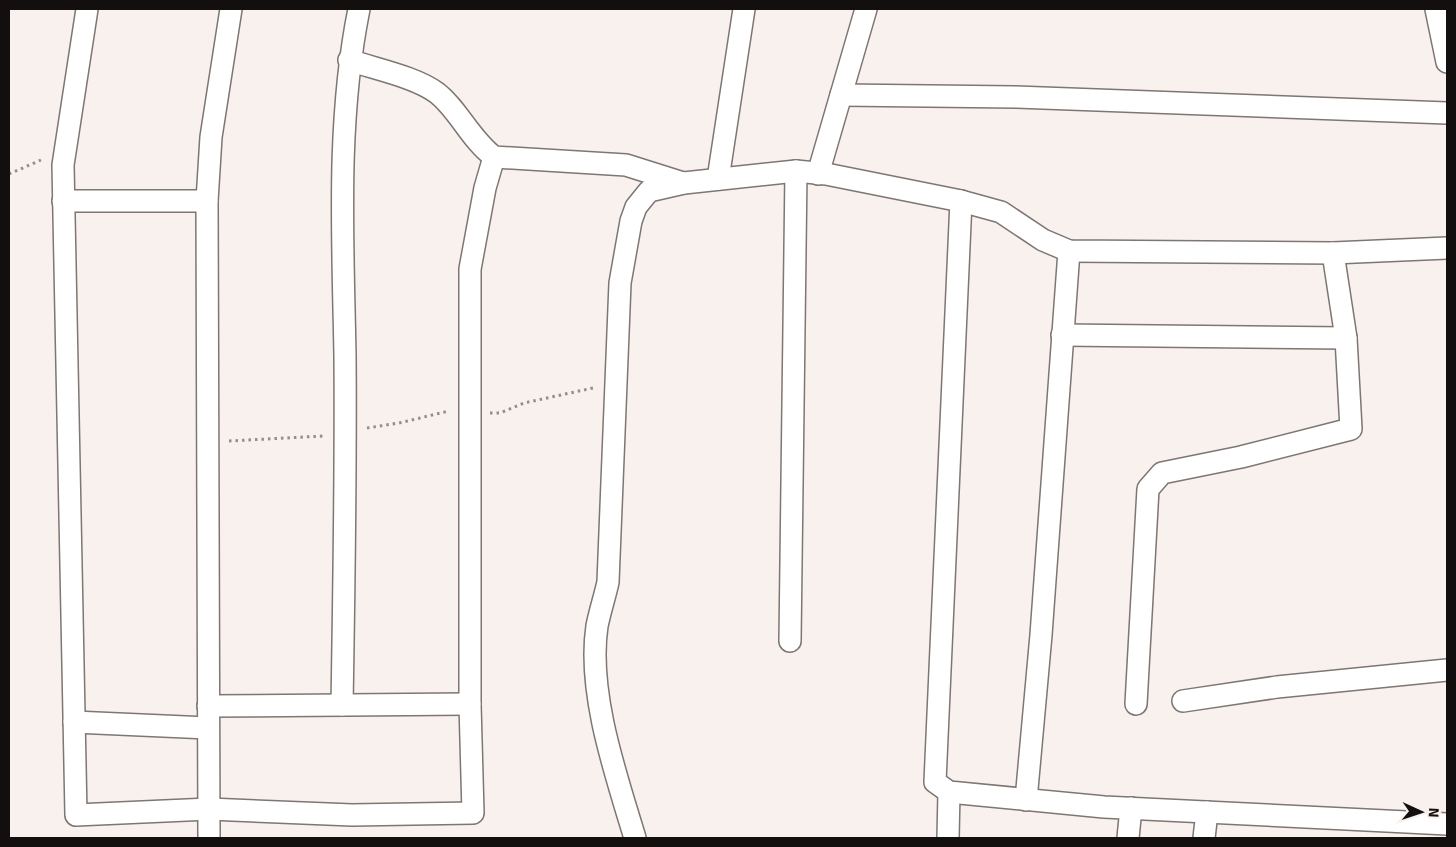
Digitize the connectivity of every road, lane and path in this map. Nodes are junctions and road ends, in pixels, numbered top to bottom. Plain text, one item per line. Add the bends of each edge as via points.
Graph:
1 (88, 9) edge
2 (231, 9) edge
3 (360, 9) edge
4 (744, 9) edge
5 (866, 9) edge
6 (1436, 9) edge
7 (349, 60) junction
8 (1447, 62) edge
9 (841, 95) junction
10 (1447, 113) edge
11 (65, 150) junction
12 (494, 157) junction
13 (796, 171) junction
14 (9, 174) edge
15 (818, 174) junction
16 (718, 179) junction
17 (684, 183) junction
18 (63, 201) junction
19 (207, 201) junction
20 (961, 201) junction
21 (1447, 248) edge
22 (1069, 251) junction
23 (1333, 253) junction
24 (1062, 335) junction
25 (1346, 338) junction
26 (616, 383) junction
27 (470, 412) junction
28 (346, 435) junction
29 (208, 442) junction
30 (790, 641) dead end
31 (1447, 670) edge
32 (1183, 701) dead end
33 (470, 704) junction
34 (1136, 704) dead end
35 (342, 705) junction
36 (208, 706) junction
37 (74, 722) junction
38 (208, 728) junction
39 (949, 792) junction
40 (1026, 800) junction
41 (1131, 808) junction
42 (209, 809) junction
43 (1207, 812) junction
44 (1447, 824) edge
45 (1406, 830) edge
46 (209, 838) edge
47 (635, 838) edge
48 (948, 838) edge
49 (1128, 838) edge
50 (1204, 838) edge

1 - 11 street
2 - 19 street via 211,137
3 - 7 street
4 - 16 street
5 - 9 street
6 - 8 street
7 - 12 street via 437,93 482,148
7 - 28 street via 342,179
9 - 10 street
9 - 15 street
11 - 14 path
11 - 18 street
12 - 17 street via 626,165
12 - 27 street via 482,201 470,269
13 - 15 street
13 - 16 street
13 - 30 street
15 - 20 street
16 - 17 street
17 - 26 street via 649,191 636,207 620,283
18 - 19 street
18 - 37 street
19 - 29 street
20 - 22 street via 1001,212 1043,240
20 - 39 street via 935,782
21 - 23 street
22 - 23 street
22 - 24 street
23 - 25 street
24 - 25 street
24 - 40 street
25 - 34 street via 1351,430 1162,473 1148,489
26 - 27 path via 524,403 500,412
26 - 47 street via 608,582 598,626 596,667 604,729
27 - 28 path via 444,411 399,423 354,429
27 - 33 street
28 - 29 path
28 - 35 street
29 - 36 street
31 - 32 street via 1278,687
33 - 35 street
33 - 42 street via 473,813 352,814
35 - 36 street
36 - 38 street
37 - 38 street
37 - 42 street via 76,815
38 - 42 street
39 - 40 street
39 - 48 street
40 - 41 street
41 - 43 street
41 - 49 street
42 - 46 street
43 - 45 street
43 - 50 street
44 - 45 street

